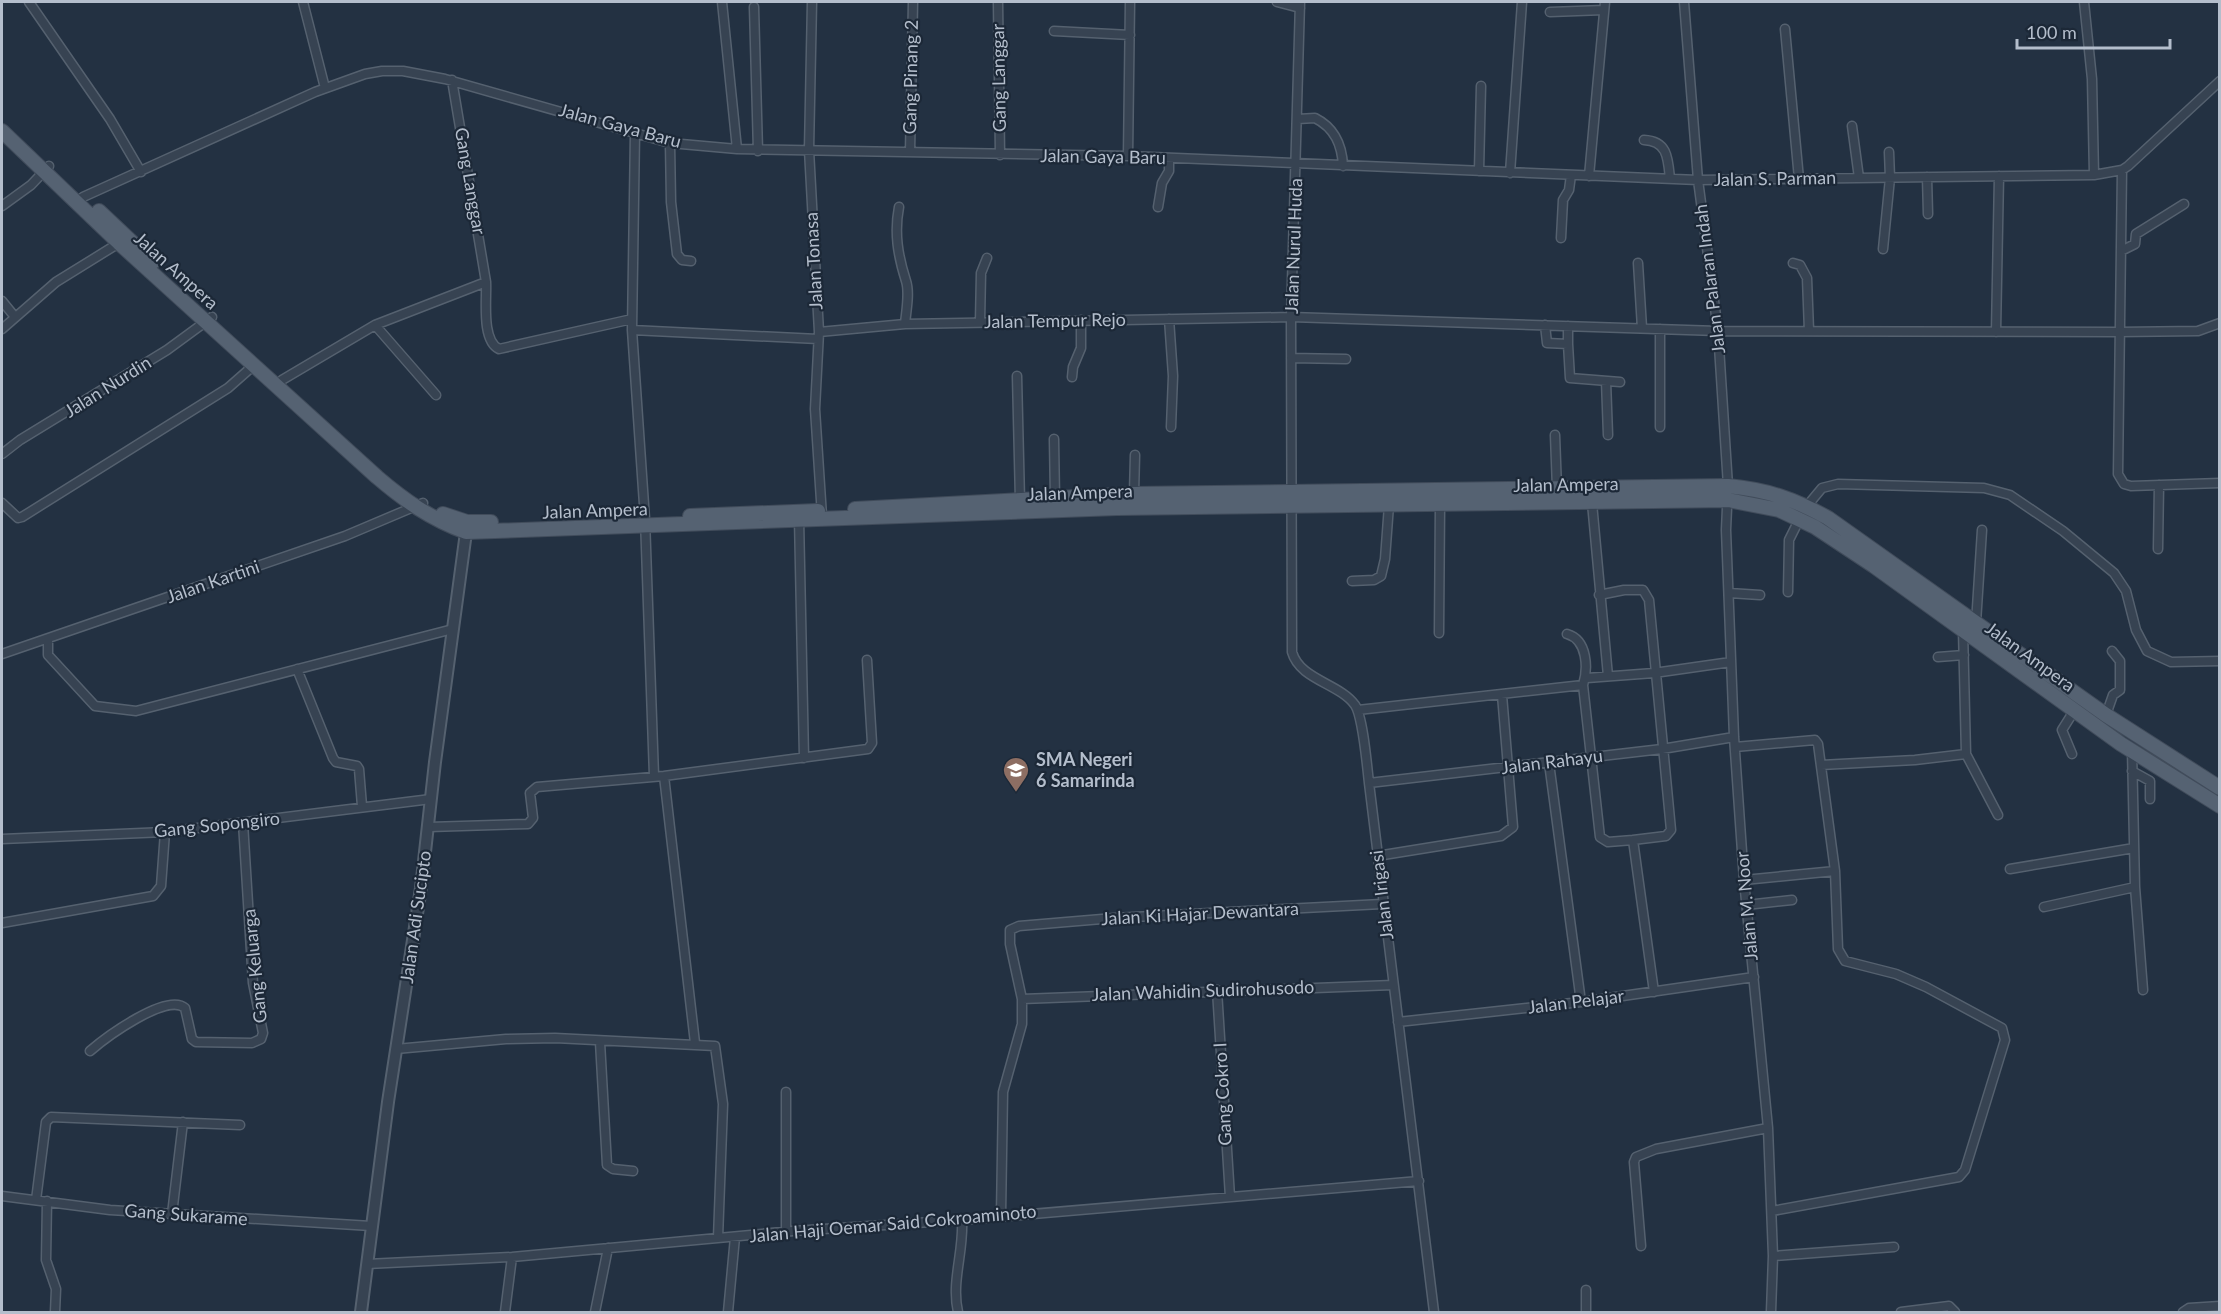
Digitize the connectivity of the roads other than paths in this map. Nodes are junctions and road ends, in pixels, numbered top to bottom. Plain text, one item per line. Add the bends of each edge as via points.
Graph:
1 (29, 2) edge
2 (303, 2) edge
3 (723, 2) edge
4 (812, 2) edge
5 (913, 2) edge
6 (998, 2) edge
7 (1130, 2) edge
8 (1276, 2) edge
9 (1522, 2) edge
10 (1684, 2) edge
11 (2084, 2) edge
12 (1300, 5) edge
13 (1605, 6) edge
14 (754, 8) dead end
15 (1550, 12) dead end
16 (1785, 29) dead end
17 (1054, 31) dead end
18 (1130, 35) junction
19 (452, 80) junction
20 (2220, 81) edge
21 (1481, 86) dead end
22 (326, 88) junction
23 (1298, 119) junction
24 (2, 121) edge
25 (1852, 126) dead end
26 (2, 131) edge
27 (634, 133) junction
28 (1644, 140) dead end
29 (670, 143) junction
30 (737, 149) junction
31 (809, 150) junction
32 (758, 151) junction
33 (910, 152) junction
34 (1889, 152) dead end
35 (1000, 155) junction
36 (1128, 156) junction
37 (1169, 158) junction
38 (1288, 163) junction
39 (1343, 166) junction
40 (46, 169) junction
41 (2122, 170) junction
42 (1479, 171) junction
43 (141, 172) junction
44 (1510, 172) junction
45 (1570, 175) junction
46 (2094, 175) junction
47 (1589, 176) junction
48 (2000, 176) junction
49 (1927, 177) junction
50 (1859, 178) junction
51 (1890, 178) junction
52 (1670, 179) junction
53 (1799, 179) junction
54 (1698, 180) junction
55 (83, 197) junction
56 (2184, 204) dead end
57 (2, 206) edge
58 (899, 207) dead end
59 (1158, 207) dead end
60 (1928, 214) dead end
61 (1561, 238) dead end
62 (119, 243) junction
63 (1883, 249) dead end
64 (2121, 250) junction
65 (987, 258) dead end
66 (691, 261) dead end
67 (1638, 262) dead end
68 (1793, 263) dead end
69 (486, 282) junction
70 (2, 301) edge
71 (15, 317) junction
72 (1291, 317) junction
73 (1169, 319) junction
74 (209, 320) junction
75 (632, 320) junction
76 (1081, 320) junction
77 (980, 322) junction
78 (2220, 323) edge
79 (905, 324) junction
80 (375, 325) junction
81 (1545, 325) junction
82 (1568, 326) junction
83 (1642, 328) junction
84 (2, 329) edge
85 (1660, 329) junction
86 (632, 330) junction
87 (1718, 331) junction
88 (1809, 331) junction
89 (1996, 332) junction
90 (2120, 332) junction
91 (818, 336) junction
92 (1568, 345) junction
93 (1291, 358) junction
94 (1346, 359) dead end
95 (254, 366) junction
96 (1017, 376) dead end
97 (1072, 377) dead end
98 (282, 380) junction
99 (1606, 381) junction
100 (1620, 382) dead end
101 (436, 395) dead end
102 (1171, 427) dead end
103 (1660, 427) dead end
104 (1555, 435) dead end
105 (1608, 435) dead end
106 (1054, 439) dead end
107 (2, 454) edge
108 (1135, 455) dead end
109 (2220, 483) edge
110 (2159, 486) junction
111 (1557, 489) junction
112 (1292, 491) junction
113 (1728, 493) junction
114 (1134, 494) junction
115 (1055, 499) junction
116 (1020, 501) junction
117 (2, 503) edge
118 (1592, 503) junction
119 (1440, 504) junction
120 (418, 505) junction
121 (1389, 505) junction
122 (1292, 507) junction
123 (1804, 512) junction
124 (822, 515) junction
125 (799, 516) junction
126 (645, 523) junction
127 (467, 527) junction
128 (1982, 530) dead end
129 (2158, 549) dead end
130 (1352, 581) dead end
131 (1788, 592) dead end
132 (1729, 593) junction
133 (1599, 595) junction
134 (1760, 595) dead end
135 (1969, 627) junction
136 (453, 629) junction
137 (1439, 633) dead end
138 (1567, 634) dead end
139 (48, 639) junction
140 (2112, 651) dead end
141 (2, 654) edge
142 (1964, 655) junction
143 (1938, 657) dead end
144 (867, 660) dead end
145 (2220, 661) edge
146 (1731, 662) junction
147 (297, 669) junction
148 (1654, 673) junction
149 (1608, 676) junction
150 (1585, 682) junction
151 (2062, 693) junction
152 (1502, 695) junction
153 (1358, 710) junction
154 (2074, 711) junction
155 (2106, 716) junction
156 (1734, 737) junction
157 (1735, 747) junction
158 (1662, 749) junction
159 (2132, 750) junction
160 (1966, 754) junction
161 (2072, 754) dead end
162 (804, 758) junction
163 (1590, 758) junction
164 (1549, 763) junction
165 (1821, 765) junction
166 (1508, 767) junction
167 (2132, 771) junction
168 (654, 776) junction
169 (664, 776) junction
170 (1369, 783) junction
171 (2220, 788) edge
172 (431, 799) junction
173 (2150, 799) dead end
174 (362, 806) junction
175 (2220, 806) edge
176 (1998, 815) dead end
177 (243, 823) junction
178 (429, 827) junction
179 (165, 832) junction
180 (2, 839) edge
181 (1633, 840) junction
182 (2134, 848) junction
183 (1377, 855) junction
184 (2010, 869) dead end
185 (1834, 871) junction
186 (1744, 880) junction
187 (2135, 887) junction
188 (1791, 900) dead end
189 (1382, 904) junction
190 (1746, 905) junction
191 (2044, 907) dead end
192 (2, 923) edge
193 (1754, 977) junction
194 (1389, 985) junction
195 (1217, 990) junction
196 (2143, 990) dead end
197 (1654, 992) junction
198 (1022, 999) junction
199 (1581, 1002) junction
200 (1398, 1022) junction
201 (600, 1042) junction
202 (695, 1043) junction
203 (396, 1049) junction
204 (90, 1051) dead end
205 (786, 1092) dead end
206 (183, 1122) junction
207 (240, 1125) dead end
208 (1768, 1128) junction
209 (633, 1171) dead end
210 (1419, 1181) junction
211 (2, 1196) edge
212 (1230, 1197) junction
213 (36, 1200) junction
214 (47, 1201) junction
215 (1772, 1210) junction
216 (172, 1214) junction
217 (1001, 1215) junction
218 (962, 1220) junction
219 (371, 1226) junction
220 (786, 1232) junction
221 (718, 1238) junction
222 (735, 1238) junction
223 (1641, 1246) dead end
224 (1894, 1247) dead end
225 (608, 1248) junction
226 (1773, 1256) junction
227 (512, 1257) junction
228 (367, 1264) junction
229 (1586, 1290) dead end
230 (2220, 1306) edge
231 (2186, 1310) edge
232 (55, 1312) edge
233 (361, 1312) edge
234 (505, 1312) edge
235 (595, 1312) edge
236 (728, 1312) edge
237 (958, 1312) edge
238 (1434, 1312) edge
239 (1586, 1312) edge
240 (1771, 1312) edge
241 (1901, 1312) edge
242 (1955, 1312) edge

1 - 43 street via 110,119
2 - 22 street
3 - 30 street
4 - 31 street, Jalan Tonasa
5 - 33 street, Gang Pinang 2
6 - 35 street, Gang Langgar
7 - 18 street
8 - 12 street
9 - 44 street
10 - 54 street, Jalan Palaran Indah
11 - 46 street via 2092,79
12 - 23 street, Jalan Nurul Huda
13 - 15 street
13 - 47 street
14 - 32 street
16 - 53 street
17 - 18 street
18 - 36 street
19 - 22 street, Jalan Gaya Baru via 382,71
19 - 27 street, Jalan Gaya Baru
19 - 69 street, Gang Langgar
20 - 41 street
21 - 42 street
22 - 43 street, Jalan Gaya Baru
23 - 38 street, Jalan Nurul Huda
23 - 39 street via 1315,118 1328,127 1342,148
24 - 40 main road, Jalan Ampera
25 - 50 street
26 - 40 main road, Jalan Ampera
27 - 29 street, Jalan Gaya Baru
27 - 75 street
28 - 52 street via 1660,143 1666,150
29 - 30 street, Jalan Gaya Baru
29 - 66 street via 677,254 682,260
30 - 32 street, Jalan Gaya Baru
31 - 32 street, Jalan Gaya Baru
31 - 33 street, Jalan Gaya Baru
31 - 91 street, Jalan Tonasa
33 - 35 street, Jalan Gaya Baru
34 - 51 street
35 - 36 street, Jalan Gaya Baru
36 - 37 street, Jalan Gaya Baru
37 - 38 street, Jalan Gaya Baru
37 - 59 street
38 - 39 street, Jalan S. Parman
38 - 72 street, Jalan Nurul Huda
39 - 42 street, Jalan S. Parman
40 - 55 main road, Jalan Ampera
40 - 57 street
40 - 62 main road, Jalan Ampera
41 - 46 street, Jalan S. Parman
41 - 64 street
42 - 44 street, Jalan S. Parman
43 - 55 street, Jalan Gaya Baru
44 - 45 street, Jalan S. Parman
45 - 47 street, Jalan S. Parman
45 - 61 street via 1569,190 1563,200
46 - 48 street, Jalan S. Parman
47 - 52 street, Jalan S. Parman
48 - 49 street, Jalan S. Parman
48 - 89 street
49 - 51 street, Jalan S. Parman
49 - 60 street
50 - 51 street, Jalan S. Parman
50 - 53 street, Jalan S. Parman
51 - 63 street
52 - 54 street, Jalan S. Parman
53 - 54 street, Jalan S. Parman
54 - 87 street, Jalan Palaran Indah
55 - 74 main road, Jalan Ampera
56 - 64 street via 2136,234 2135,244
58 - 79 street via 895,230 901,271 907,282
62 - 71 street via 56,282
62 - 74 main road, Jalan Ampera
64 - 90 street
65 - 77 street via 981,273
67 - 83 street
68 - 88 street via 1800,265 1807,278
69 - 75 street, Gang Langgar via 489,336 494,346 500,348
69 - 80 street
70 - 71 street
71 - 84 street
72 - 73 street, Jalan Tempur Rejo
72 - 81 street, Jalan Tempur Rejo
72 - 93 street, Jalan Nurul Huda
73 - 76 street, Jalan Tempur Rejo
73 - 102 street
74 - 95 main road, Jalan Ampera
74 - 98 main road, Jalan Ampera
74 - 107 street, Jalan Nurdin via 176,345
75 - 86 street
76 - 77 street, Jalan Tempur Rejo
76 - 97 street via 1081,348
77 - 79 street, Jalan Tempur Rejo
78 - 90 street, Jalan Tempur Rejo via 2198,331
79 - 91 street, Jalan Tempur Rejo
80 - 98 street
80 - 101 street
81 - 82 street, Jalan Tempur Rejo
81 - 92 street via 1547,344
82 - 83 street, Jalan Tempur Rejo
82 - 92 street
83 - 85 street, Jalan Tempur Rejo
85 - 87 street, Jalan Tempur Rejo
85 - 103 street
86 - 91 street, Jalan Tempur Rejo
86 - 126 street
87 - 88 street, Jalan Tempur Rejo
87 - 113 street, Jalan Palaran Indah
88 - 89 street, Jalan Tempur Rejo
89 - 90 street, Jalan Tempur Rejo
90 - 110 street via 2118,474 2124,484
91 - 124 street, Jalan Tonasa via 815,410
92 - 99 street via 1570,378
93 - 94 street
93 - 112 street, Jalan Nurul Huda
95 - 117 street via 228,388 22,517 13,516
95 - 120 main road, Jalan Ampera
96 - 116 street
98 - 120 main road, Jalan Ampera
99 - 100 street
99 - 105 street
104 - 111 street
106 - 115 street
108 - 114 street
109 - 110 street
110 - 129 street
111 - 112 main road, Jalan Ampera
111 - 113 main road, Jalan Ampera
112 - 114 main road, Jalan Ampera
112 - 122 street, Jalan Nurul Huda
113 - 118 main road, Jalan Ampera
113 - 123 main road, Jalan Ampera via 1785,496
113 - 132 street, Jalan M. Noor
114 - 115 main road, Jalan Ampera
115 - 116 main road, Jalan Ampera
116 - 124 main road, Jalan Ampera
118 - 119 main road, Jalan Ampera
118 - 133 street
119 - 121 main road, Jalan Ampera
119 - 137 street
120 - 127 main road, Jalan Ampera
120 - 139 street, Jalan Kartini via 345,536
121 - 122 main road, Jalan Ampera
121 - 130 street via 1381,576
122 - 124 main road, Jalan Ampera
122 - 153 street via 1294,659 1344,694
123 - 131 street via 1790,540
123 - 135 main road, Jalan Ampera via 1915,578
123 - 145 street via 1822,488 1838,484 1984,488 2010,495 2114,573 2126,591 2136,630 2147,651 2171,662
124 - 125 main road, Jalan Ampera
125 - 126 main road, Jalan Ampera
125 - 162 street
126 - 127 main road, Jalan Ampera
126 - 168 street
127 - 136 street, Jalan Adi Sucipto
128 - 135 street
132 - 134 street
132 - 146 street, Jalan M. Noor
133 - 148 street via 1631,590 1648,595
133 - 149 street
135 - 142 street
135 - 151 main road, Jalan Ampera
136 - 147 street
136 - 172 street, Jalan Adi Sucipto
138 - 150 street via 1581,643
139 - 141 street, Jalan Kartini
139 - 147 street via 50,658 99,708 136,711
140 - 155 street via 2120,662 2120,690 2113,695
142 - 143 street
142 - 160 street
144 - 162 street via 871,747
146 - 148 street
146 - 156 street, Jalan M. Noor
147 - 174 street via 333,758 360,769
148 - 149 street
148 - 158 street
149 - 150 street
150 - 152 street
150 - 163 street
151 - 154 main road, Jalan Ampera
151 - 155 main road, Jalan Ampera
152 - 153 street
152 - 166 street
153 - 170 street, Jalan Irigasi
154 - 159 main road, Jalan Ampera
154 - 161 street via 2062,730
155 - 171 main road, Jalan Ampera
156 - 157 street, Jalan M. Noor
156 - 158 street, Jalan Rahayu
157 - 165 street via 1815,740
157 - 186 street, Jalan M. Noor
158 - 163 street, Jalan Rahayu
158 - 181 street via 1671,832
159 - 167 street
159 - 175 main road, Jalan Ampera
160 - 165 street
160 - 176 street
162 - 169 street
163 - 164 street, Jalan Rahayu
163 - 181 street via 1600,837 1608,842
164 - 166 street, Jalan Rahayu
164 - 199 street
165 - 185 street
166 - 170 street, Jalan Rahayu
166 - 183 street via 1513,827 1509,832
167 - 173 street via 2150,781
167 - 182 street
168 - 169 street
168 - 178 street via 537,787 530,794 533,818 528,824
169 - 202 street
170 - 183 street, Jalan Irigasi
172 - 174 street, Gang Sopongiro
172 - 178 street, Jalan Adi Sucipto
174 - 177 street, Gang Sopongiro
177 - 179 street, Gang Sopongiro
177 - 204 street, Gang Keluarga via 261,1039 252,1043 196,1042 185,1008 175,1004 122,1026
178 - 203 street, Jalan Adi Sucipto
179 - 180 street, Gang Sopongiro
179 - 192 street via 161,886 157,893 139,900
181 - 197 street
182 - 184 street
182 - 187 street
183 - 189 street, Jalan Irigasi
185 - 186 street
185 - 215 street via 1838,949 1845,961 1896,974 2001,1028 2004,1048 1965,1170 1959,1177
186 - 190 street, Jalan M. Noor
187 - 191 street
187 - 196 street
188 - 190 street
189 - 194 street, Jalan Irigasi
189 - 198 street, Jalan Ki Hajar Dewantara via 1018,926 1008,934
190 - 193 street, Jalan M. Noor
193 - 197 street, Jalan Pelajar
193 - 208 street, Jalan M. Noor
194 - 195 street, Jalan Wahidin Sudirohusodo
194 - 200 street, Jalan Irigasi
195 - 198 street, Jalan Wahidin Sudirohusodo
195 - 212 street, Gang Cokro I
197 - 199 street, Jalan Pelajar
198 - 217 street via 1020,1038 1003,1092
199 - 200 street, Jalan Pelajar
200 - 210 street, Jalan Irigasi
201 - 202 street
201 - 203 street via 506,1039
201 - 209 street via 607,1165
202 - 221 street via 715,1046 722,1088
203 - 219 street, Jalan Adi Sucipto
205 - 220 street
206 - 207 street
206 - 213 street via 51,1117 46,1122
206 - 216 street
208 - 215 street, Jalan M. Noor
208 - 223 street via 1656,1149 1636,1157
210 - 212 street, Jalan Haji Oemar Said Cokroaminoto
210 - 238 street, Jalan Irigasi
211 - 213 street, Gang Sukarame
212 - 217 street, Jalan Haji Oemar Said Cokroaminoto
213 - 214 street, Gang Sukarame
214 - 216 street, Gang Sukarame
214 - 232 street via 46,1260 56,1289
215 - 226 street, Jalan M. Noor
216 - 219 street, Gang Sukarame
217 - 218 street, Jalan Haji Oemar Said Cokroaminoto
218 - 220 street, Jalan Haji Oemar Said Cokroaminoto
218 - 237 street via 963,1244 954,1295
219 - 228 street, Jalan Adi Sucipto
220 - 222 street, Jalan Haji Oemar Said Cokroaminoto
221 - 222 street, Jalan Haji Oemar Said Cokroaminoto
221 - 225 street, Jalan Haji Oemar Said Cokroaminoto
222 - 236 street
224 - 226 street
225 - 227 street, Jalan Haji Oemar Said Cokroaminoto
225 - 235 street
226 - 240 street, Jalan M. Noor
227 - 228 street, Jalan Haji Oemar Said Cokroaminoto
227 - 234 street
228 - 233 street, Jalan Adi Sucipto
229 - 239 street
230 - 231 street
241 - 242 street via 1949,1306

